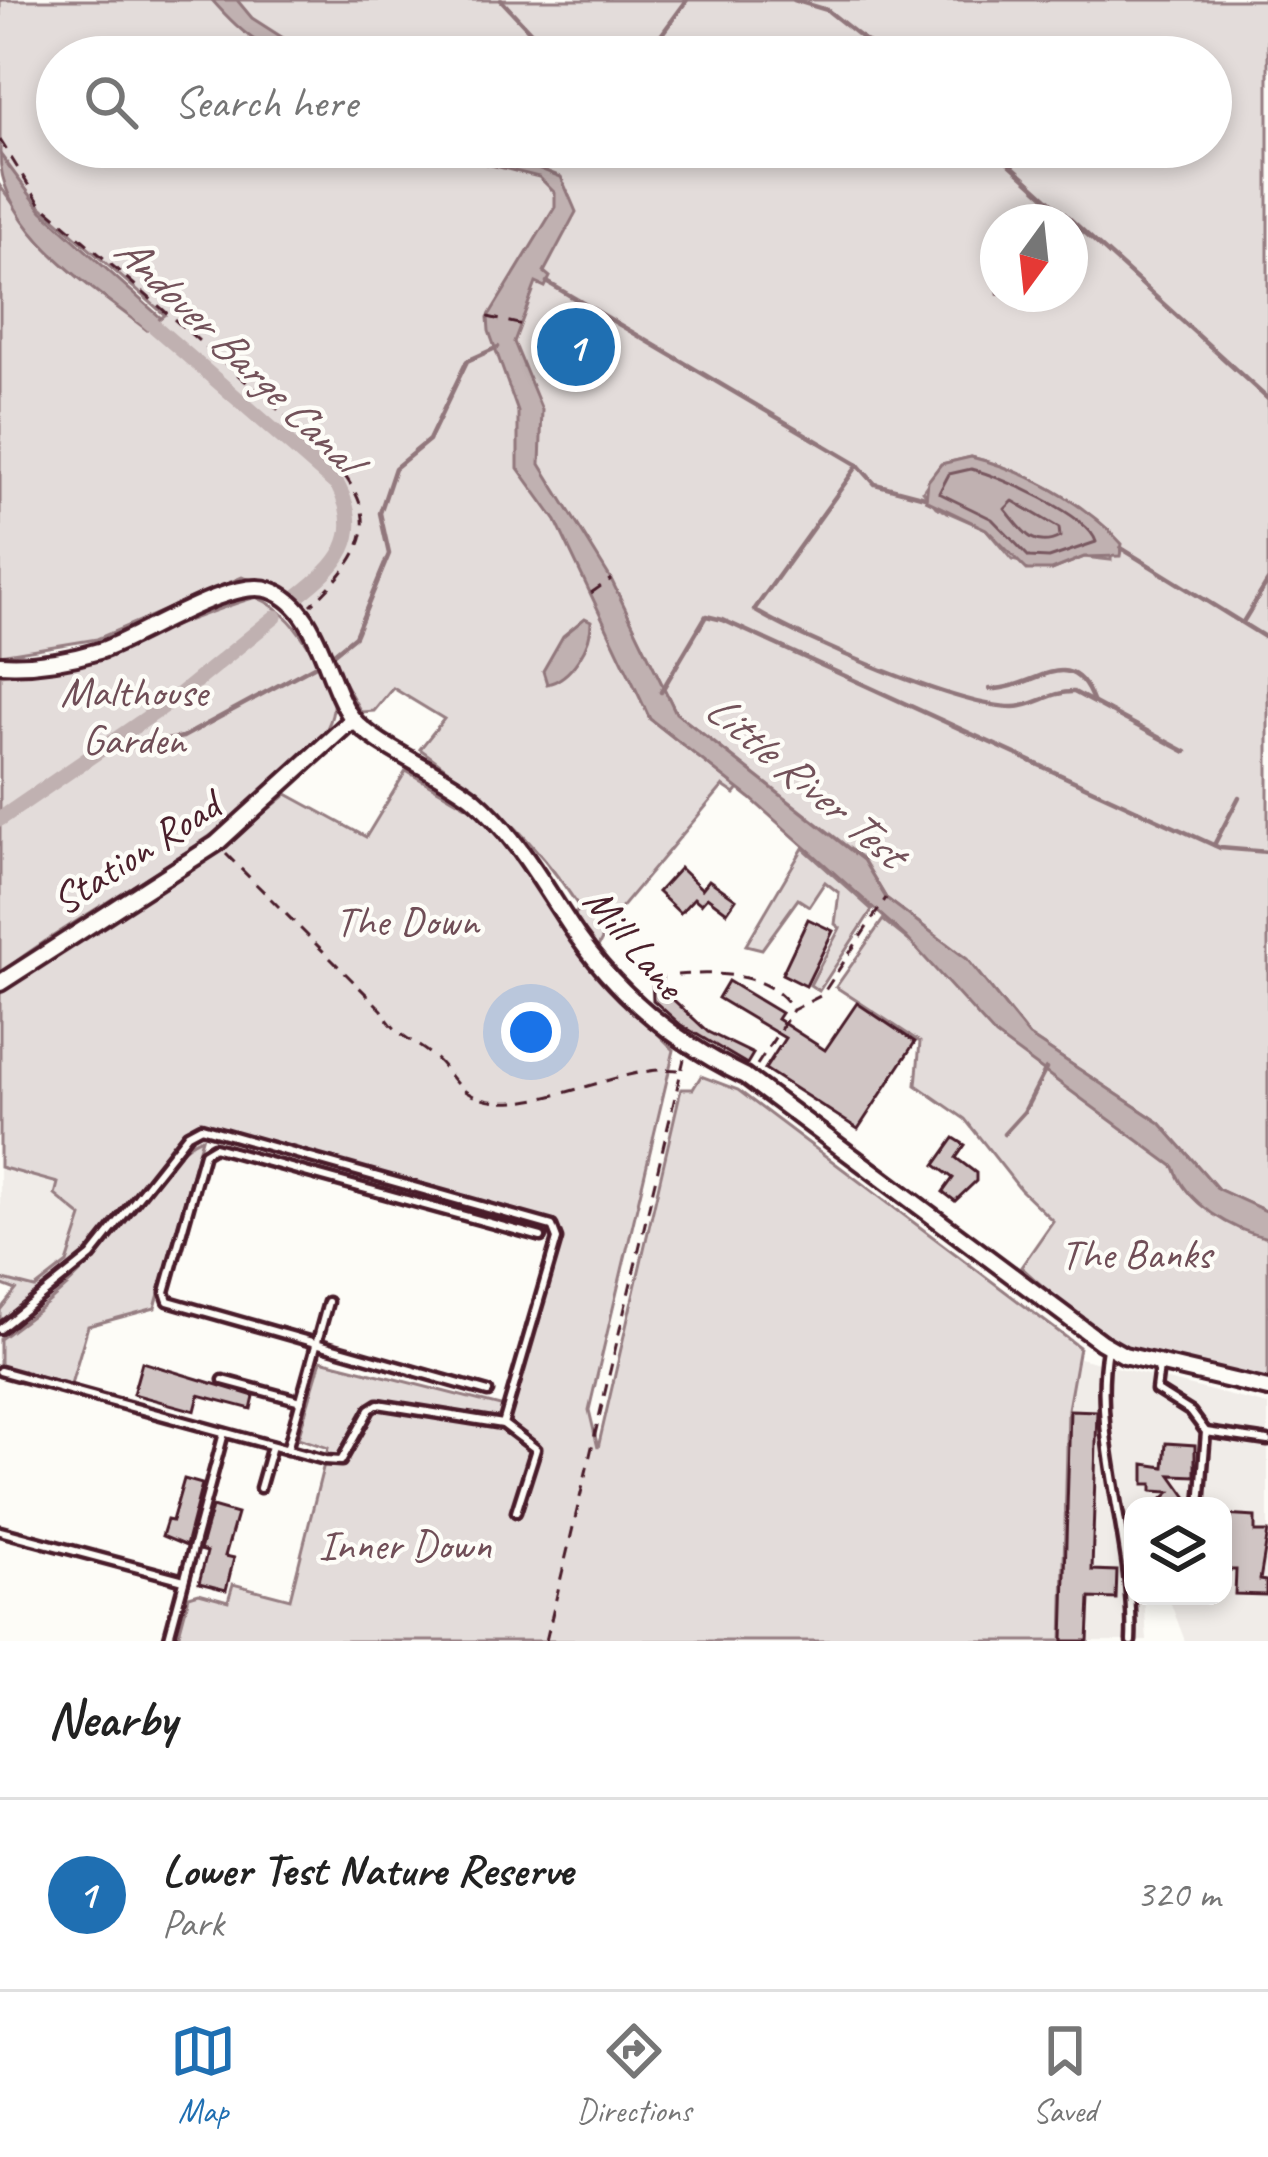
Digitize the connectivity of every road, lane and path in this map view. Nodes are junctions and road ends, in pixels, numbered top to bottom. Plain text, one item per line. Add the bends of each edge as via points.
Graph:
1 (0, 140) edge
2 (488, 317) dead end
3 (523, 325) dead end
4 (611, 579) dead end
5 (591, 593) dead end
6 (300, 613) junction
7 (0, 664) edge
8 (353, 719) junction
9 (216, 844) junction
10 (886, 898) dead end
11 (677, 975) dead end
12 (0, 983) edge
13 (794, 1010) junction
14 (690, 1049) junction
15 (755, 1068) dead end
16 (680, 1070) junction
17 (541, 1238) dead end
18 (328, 1301) dead end
19 (0, 1329) edge
20 (316, 1346) junction
21 (1108, 1346) junction
22 (1159, 1365) junction
23 (0, 1371) edge
24 (223, 1380) dead end
25 (1268, 1389) edge
26 (488, 1392) dead end
27 (301, 1401) junction
28 (503, 1424) junction
29 (1206, 1432) junction
30 (224, 1433) junction
31 (1268, 1441) edge
32 (272, 1446) junction
33 (287, 1450) junction
34 (260, 1488) dead end
35 (1201, 1497) edge
36 (516, 1512) dead end
37 (0, 1531) edge
38 (184, 1580) junction
39 (168, 1641) edge
40 (546, 1641) edge
41 (1131, 1641) edge

1 - 6 path via 39,202 312,439 349,482 364,518 360,546 347,572
2 - 3 path
4 - 5 path
6 - 7 street via 270,590 251,589 101,650 32,666
6 - 8 street, Mill Lane
8 - 9 street, Station Road
8 - 14 street, Mill Lane via 472,798 512,837 614,980
9 - 12 street, Station Road
9 - 16 path via 390,1026 471,1095 509,1104 633,1073
10 - 13 path via 822,994
11 - 13 path via 760,982 782,992
13 - 15 path
14 - 16 path
14 - 21 street, Mill Lane via 745,1076
16 - 40 path
17 - 20 lane via 208,1149 168,1301
18 - 20 lane
19 - 28 lane via 91,1256 201,1127 552,1226 557,1239
20 - 26 lane
20 - 27 lane
21 - 22 street, Mill Lane
21 - 41 lane via 1102,1381
22 - 25 street, Mill Lane
22 - 29 lane via 1156,1390
23 - 30 lane
24 - 27 lane
27 - 33 lane
28 - 33 lane via 378,1404 341,1461
28 - 36 lane via 536,1449
29 - 31 lane
29 - 35 lane
30 - 32 lane
30 - 38 lane
32 - 33 lane
32 - 34 lane
37 - 38 lane
38 - 39 lane

